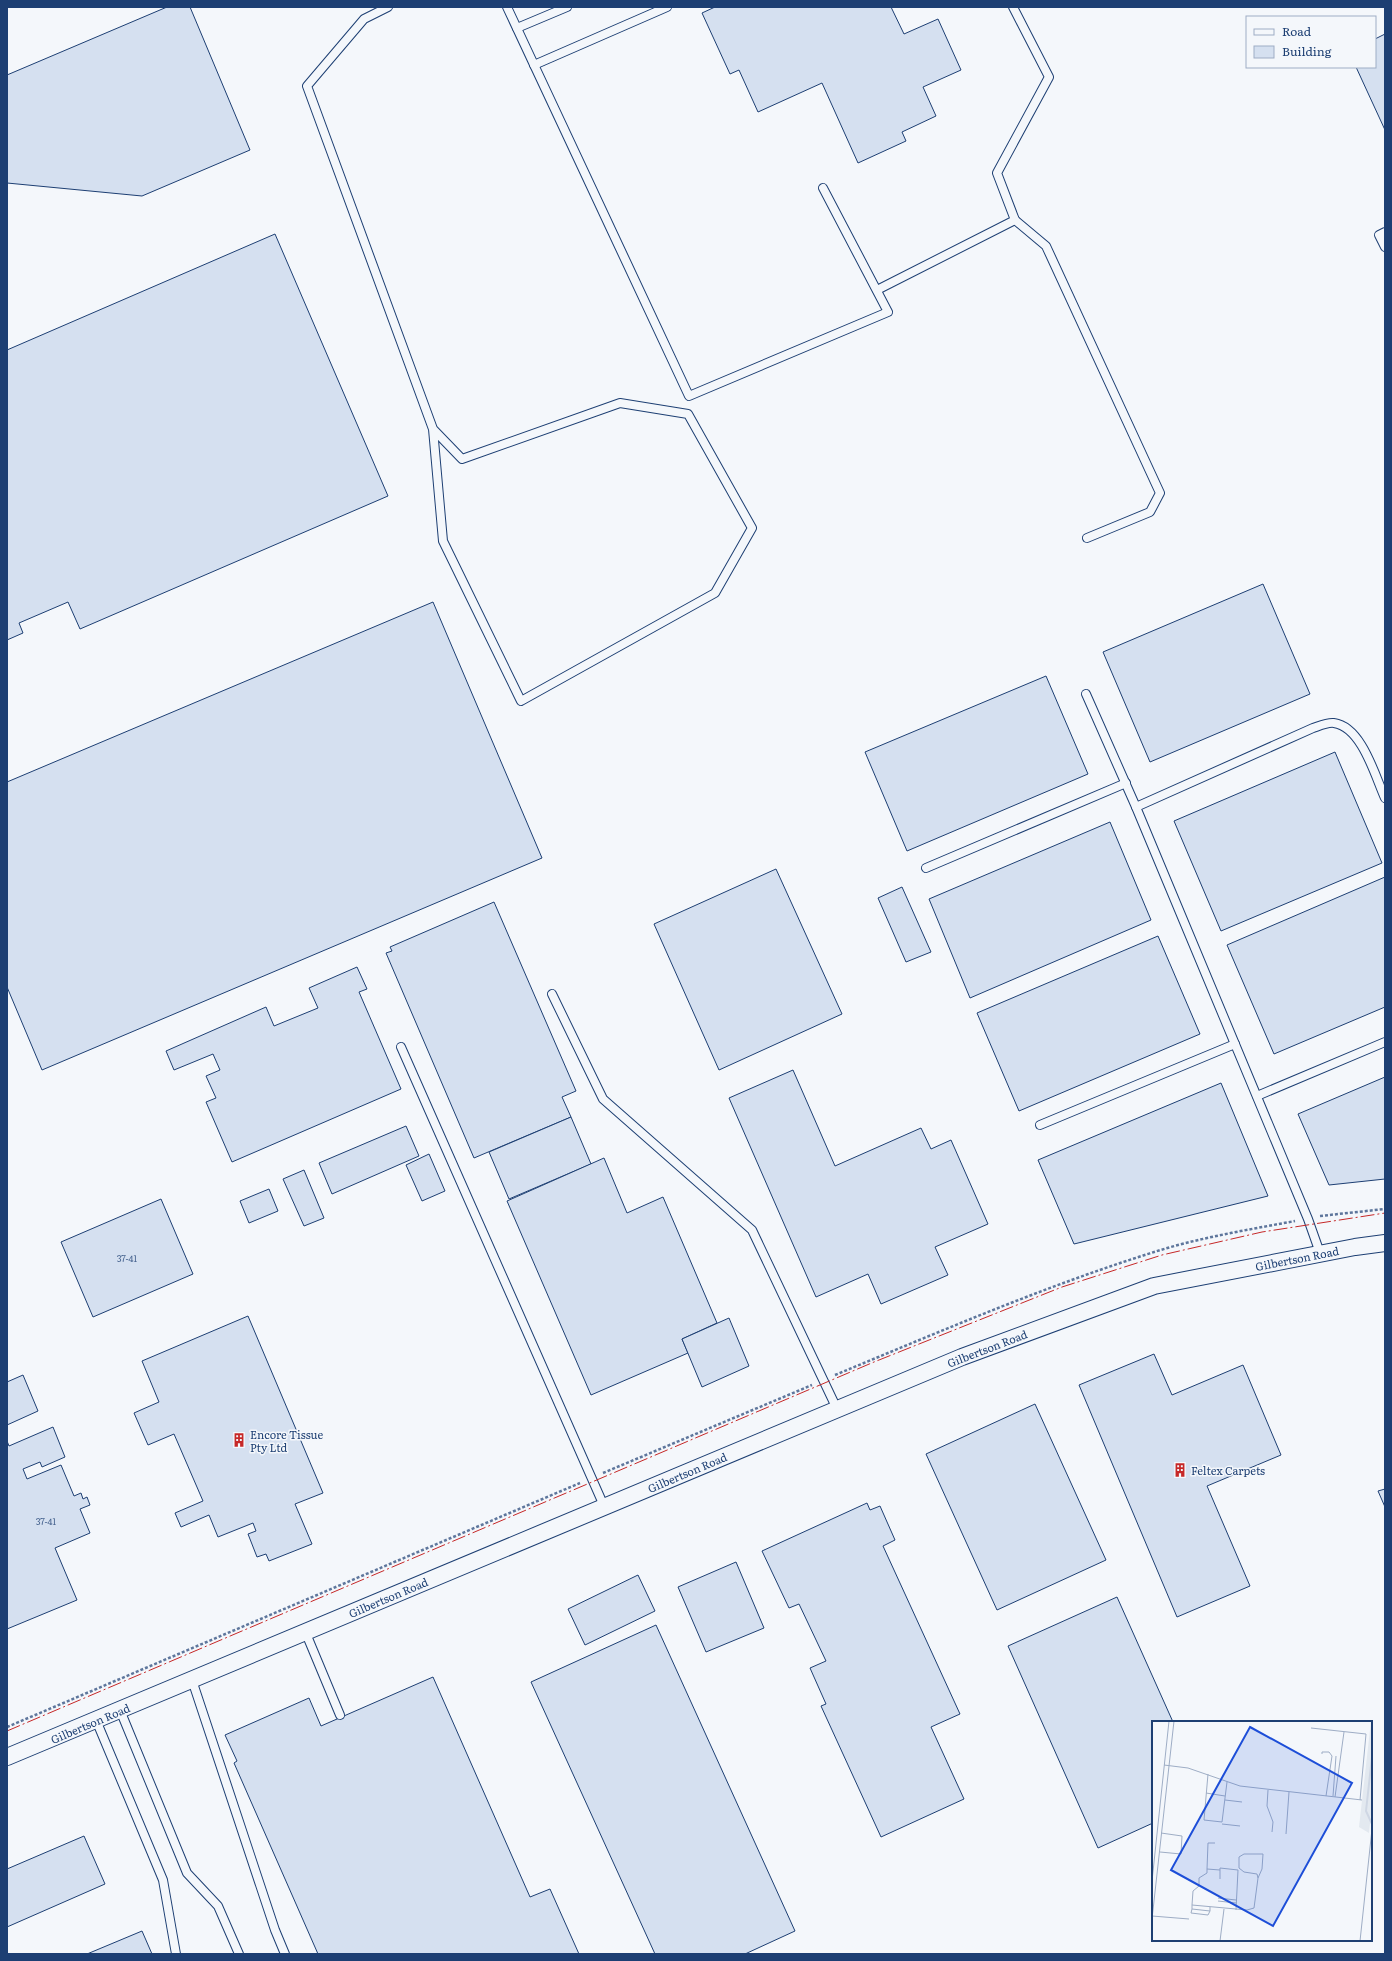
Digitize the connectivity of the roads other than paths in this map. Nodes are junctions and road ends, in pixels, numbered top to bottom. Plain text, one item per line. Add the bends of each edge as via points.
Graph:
1 (388, 7) edge
2 (507, 7) edge
3 (567, 7) edge
4 (667, 7) edge
5 (1013, 7) edge
6 (517, 28) junction
7 (534, 65) junction
8 (823, 188) dead end
9 (1015, 220) junction
10 (1385, 232) edge
11 (1385, 247) edge
12 (877, 290) junction
13 (433, 429) junction
14 (1087, 538) dead end
15 (1086, 694) dead end
16 (1126, 783) junction
17 (1385, 798) edge
18 (1136, 807) junction
19 (926, 868) dead end
20 (552, 994) dead end
21 (1385, 1042) edge
22 (1235, 1044) junction
23 (401, 1048) dead end
24 (1257, 1096) junction
25 (1040, 1125) dead end
26 (1385, 1243) edge
27 (1320, 1254) junction
28 (837, 1409) junction
29 (604, 1506) junction
30 (305, 1631) junction
31 (192, 1680) junction
32 (120, 1710) junction
33 (340, 1715) dead end
34 (96, 1720) junction
35 (7, 1757) edge
36 (176, 1954) edge
37 (239, 1954) edge
38 (286, 1954) edge

1 - 13 lane via 364,19 307,86
2 - 6 lane
3 - 6 lane
4 - 7 lane
5 - 9 lane via 1049,77 997,173
6 - 7 lane
7 - 12 lane via 689,396 888,312
8 - 12 lane
9 - 12 lane
9 - 14 lane via 1046,246 1160,493 1150,512
10 - 11 lane via 1379,234
13 - 13 lane via 462,459 620,403 688,414 752,528 715,593 521,700 443,540
15 - 16 lane
16 - 18 lane
16 - 19 lane
17 - 18 lane via 1365,752 1351,730 1334,723 1312,728
18 - 22 lane
20 - 28 lane via 603,1098 752,1230
21 - 24 lane
22 - 24 lane
22 - 25 lane
23 - 29 lane
24 - 27 lane
26 - 27 street, Gilbertson Road
27 - 28 street, Gilbertson Road via 1154,1286 962,1357
28 - 29 street, Gilbertson Road
29 - 30 street, Gilbertson Road
30 - 31 street, Gilbertson Road
30 - 33 lane
31 - 32 street, Gilbertson Road
31 - 38 lane via 275,1930
32 - 34 street, Gilbertson Road
32 - 37 lane via 187,1872 218,1906
34 - 35 street, Gilbertson Road
34 - 36 lane via 163,1880

